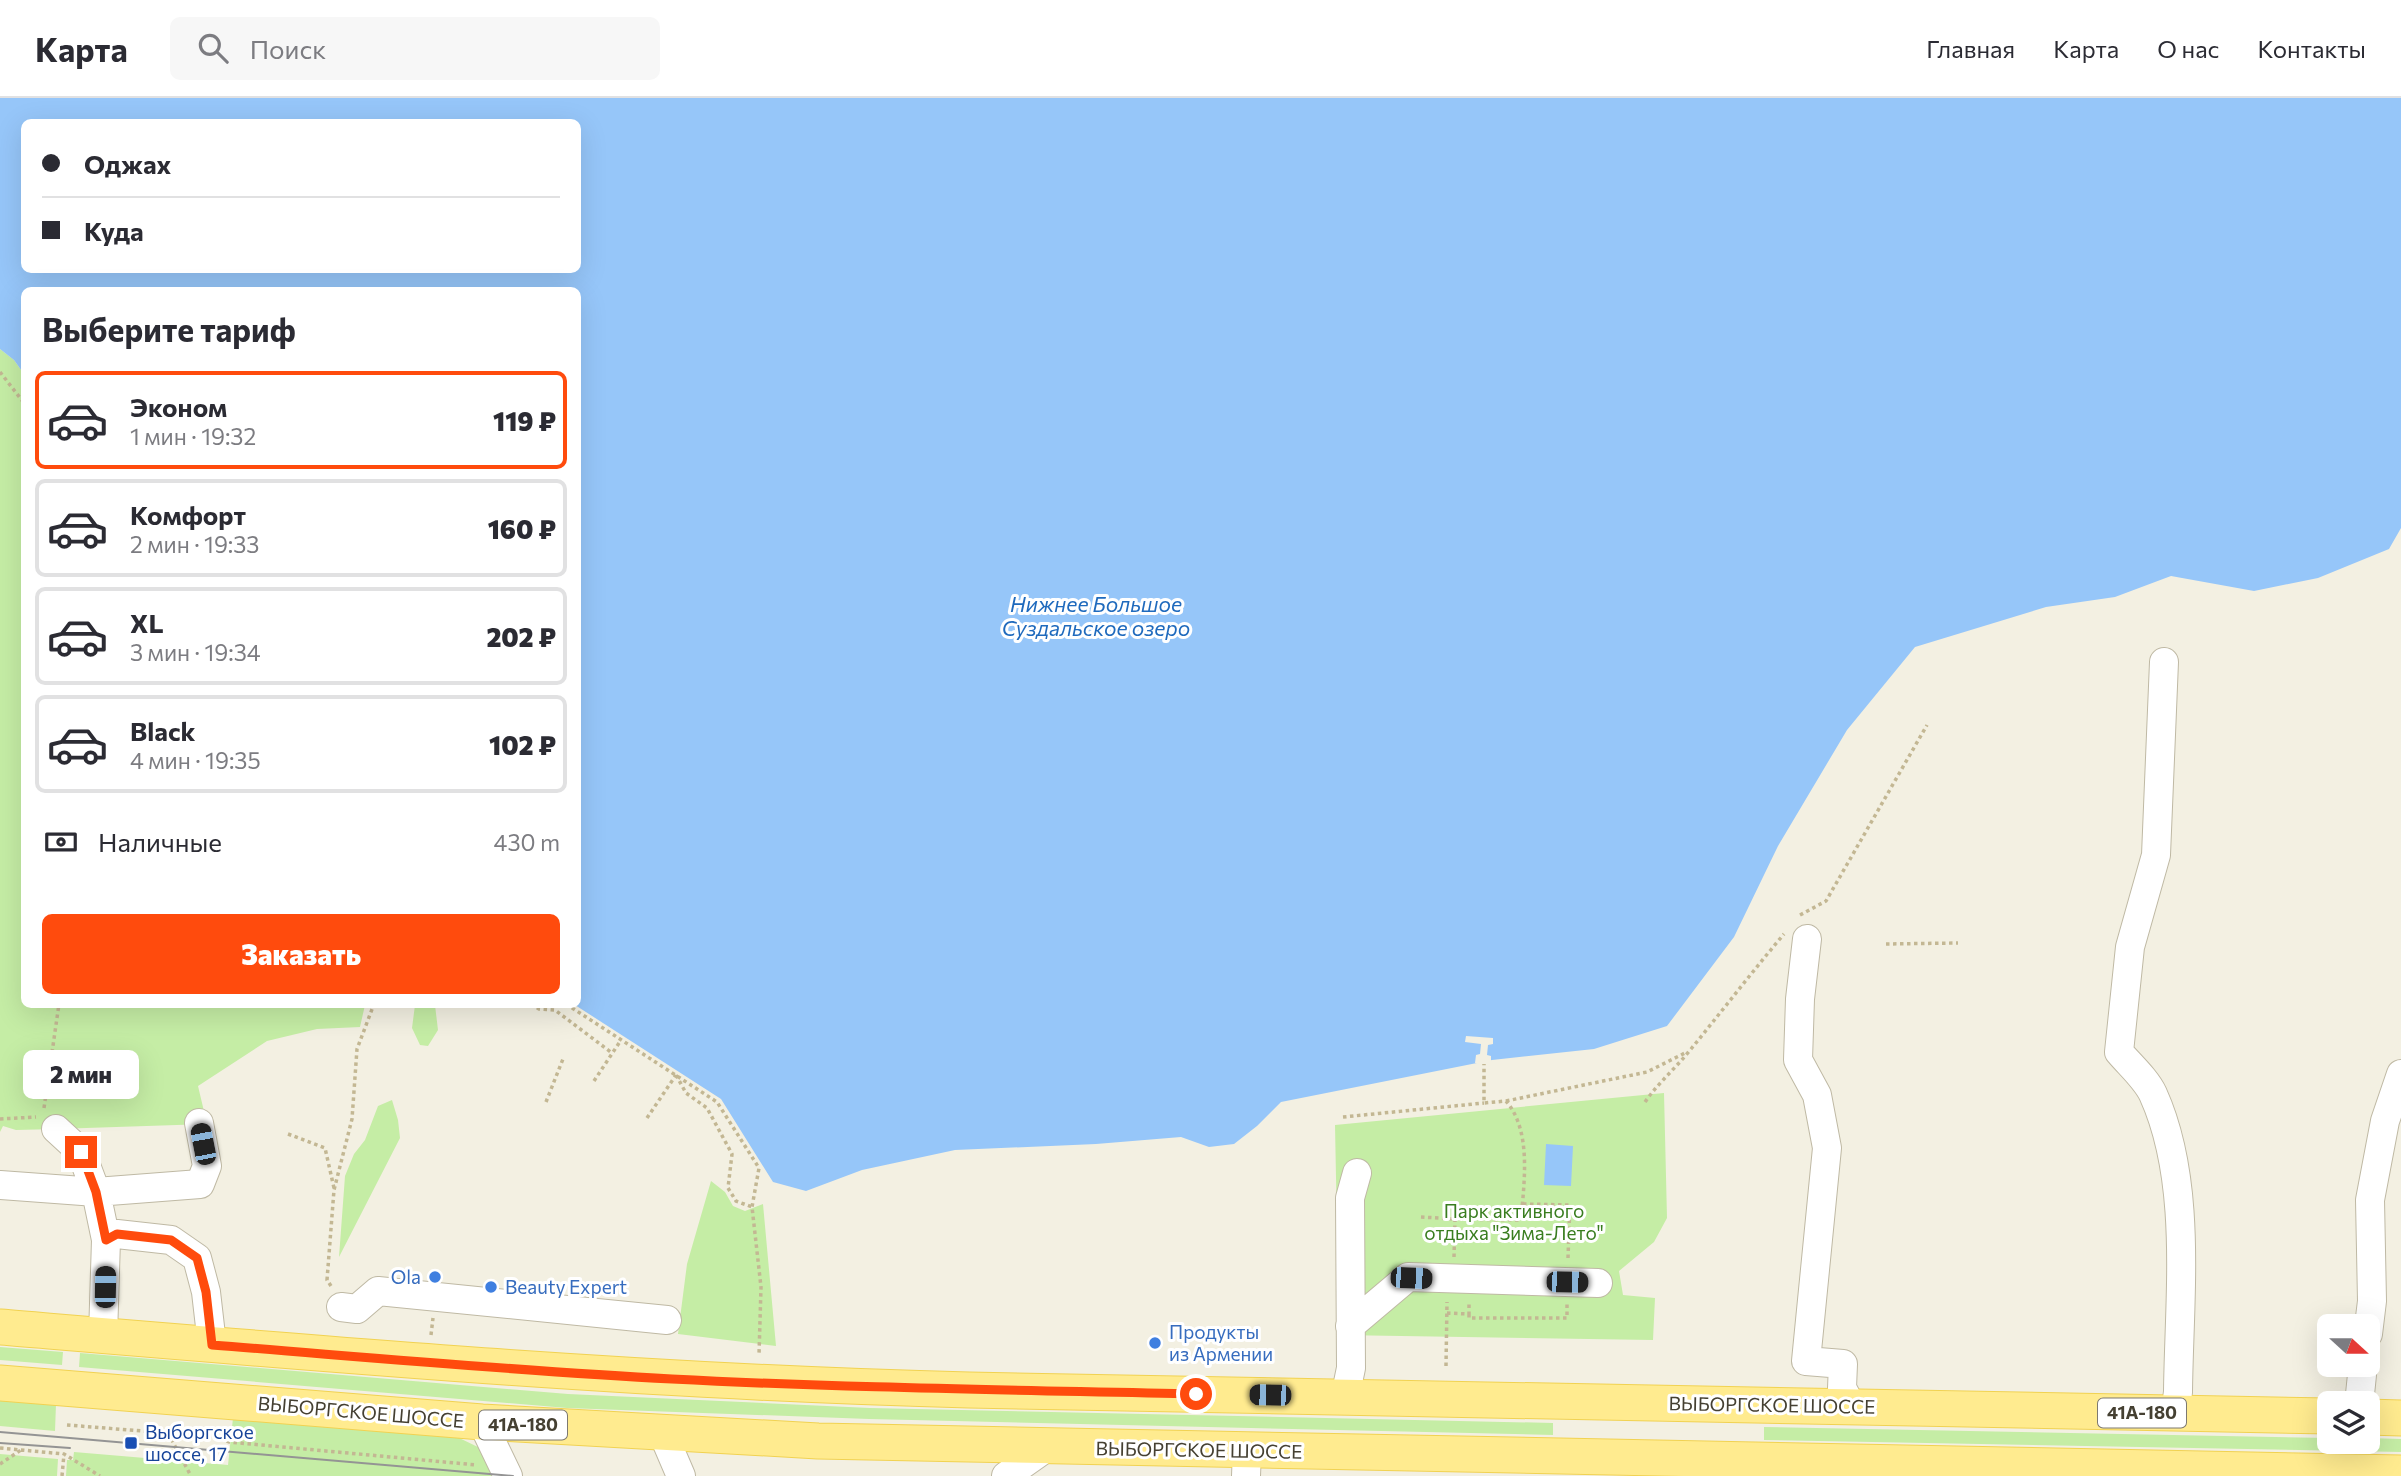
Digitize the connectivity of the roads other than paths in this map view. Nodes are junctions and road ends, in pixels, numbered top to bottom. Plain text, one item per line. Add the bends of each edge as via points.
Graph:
1 (2164, 662) dead end
2 (1807, 939) dead end
3 (2401, 1074) edge
4 (49, 1123) road end
5 (199, 1123) dead end
6 (1357, 1173) dead end
7 (0, 1185) edge
8 (96, 1192) junction
9 (106, 1240) junction
10 (1598, 1283) dead end
11 (337, 1298) road end
12 (2370, 1314) edge
13 (667, 1320) dead end
14 (1350, 1326) junction
15 (0, 1327) edge
16 (103, 1336) junction
17 (212, 1345) junction
18 (0, 1383) edge
19 (1345, 1397) junction
20 (1682, 1404) junction
21 (1852, 1407) junction
22 (2175, 1413) junction
23 (2317, 1416) edge
24 (2380, 1417) edge
25 (2401, 1418) edge
26 (482, 1422) junction
27 (663, 1434) junction
28 (1047, 1447) junction
29 (1247, 1464) edge
30 (1674, 1468) edge
31 (2032, 1471) edge
32 (506, 1472) edge
33 (2093, 1472) edge
34 (2401, 1473) edge
35 (681, 1476) edge
36 (1006, 1476) edge

1 - 22 street via 2156,855 2130,947 2119,1052 2152,1093 2175,1164 2180,1249
2 - 21 street via 1798,1060 1817,1095 1827,1148 1807,1361 1843,1364 1842,1388
3 - 12 street via 2385,1121 2370,1200
4 - 8 street via 81,1152
5 - 8 street via 207,1166 200,1184
6 - 14 street via 1350,1198
7 - 8 street
8 - 9 street
9 - 16 street
9 - 17 street via 117,1234 171,1240 197,1258
10 - 14 street via 1408,1277
11 - 13 street via 357,1309 378,1291
14 - 19 street via 1351,1368
15 - 16 main road, ВЫБОРГСКОЕ ШОССЕ / 41А-180
16 - 17 main road, ВЫБОРГСКОЕ ШОССЕ / 41А-180
17 - 19 main road, ВЫБОРГСКОЕ ШОССЕ / 41А-180 via 746,1382
18 - 26 main road, ВЫБОРГСКОЕ ШОССЕ / 41А-180
19 - 20 main road, ВЫБОРГСКОЕ ШОССЕ / 41А-180
20 - 21 main road, ВЫБОРГСКОЕ ШОССЕ / 41А-180
20 - 30 main road
21 - 22 main road, ВЫБОРГСКОЕ ШОССЕ / 41А-180
22 - 23 main road, ВЫБОРГСКОЕ ШОССЕ / 41А-180
24 - 25 main road
26 - 27 main road, ВЫБОРГСКОЕ ШОССЕ / 41А-180
26 - 32 street
27 - 28 main road, ВЫБОРГСКОЕ ШОССЕ / 41А-180
27 - 35 street
28 - 29 main road, ВЫБОРГСКОЕ ШОССЕ / 41А-180
28 - 36 street
29 - 30 main road, ВЫБОРГСКОЕ ШОССЕ / 41А-180
30 - 31 main road, ВЫБОРГСКОЕ ШОССЕ / 41А-180
31 - 33 main road, ВЫБОРГСКОЕ ШОССЕ / 41А-180
33 - 34 main road, ВЫБОРГСКОЕ ШОССЕ / 41А-180

